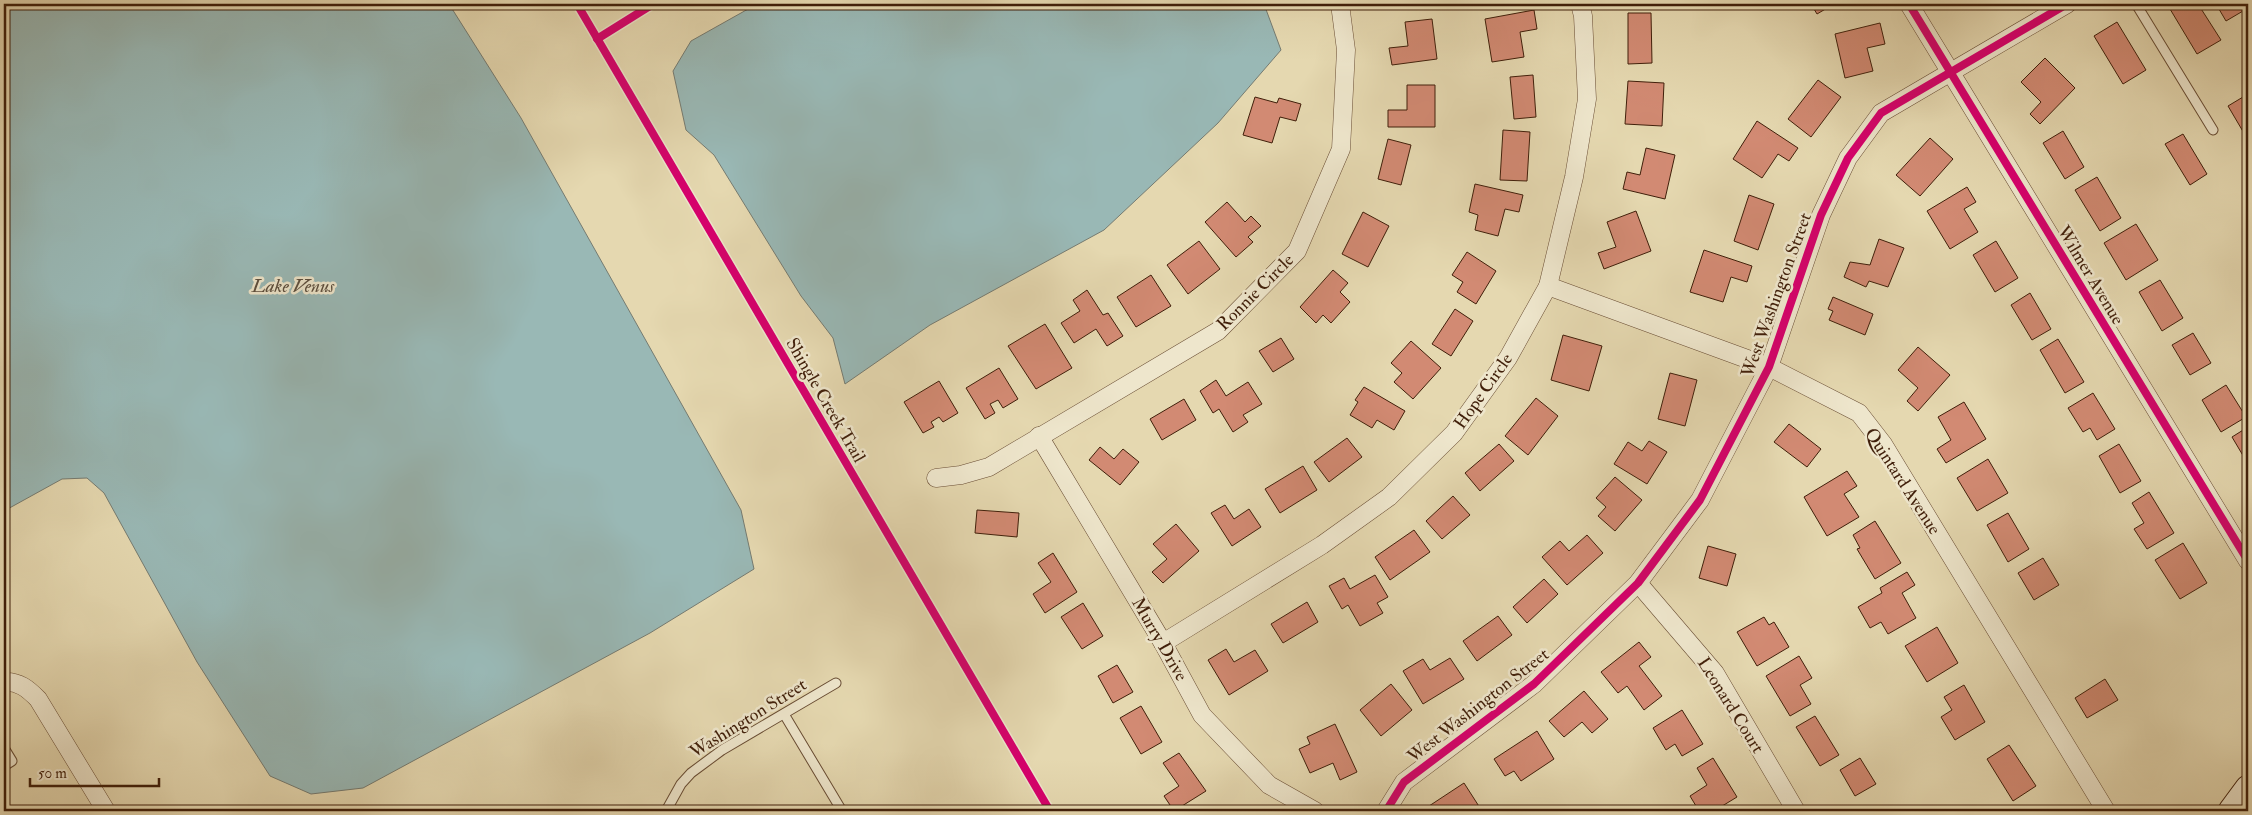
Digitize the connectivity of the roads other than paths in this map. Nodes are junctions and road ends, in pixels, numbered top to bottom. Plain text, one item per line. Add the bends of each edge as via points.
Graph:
1 (1340, 4) edge
2 (1580, 4) edge
3 (1909, 4) edge
4 (2067, 4) edge
5 (2136, 4) edge
6 (1950, 71) junction
7 (2213, 130) dead end
8 (1548, 286) junction
9 (1768, 367) junction
10 (1039, 436) junction
11 (936, 478) dead end
12 (2248, 561) edge
13 (1638, 583) junction
14 (1163, 643) junction
15 (7, 682) edge
16 (836, 683) dead end
17 (784, 714) junction
18 (4, 748) edge
19 (4, 766) edge
20 (2248, 788) edge
21 (106, 811) edge
22 (666, 811) edge
23 (842, 811) edge
24 (1315, 811) edge
25 (1386, 811) edge
26 (1796, 811) edge
27 (2106, 811) edge
28 (2231, 811) edge

1 - 10 street, Ronnie Circle via 1346,50 1341,149 1297,251 1218,331
2 - 8 street, Hope Circle via 1587,99 1574,178
3 - 6 street, Wilmer Avenue
4 - 6 street, West Washington Street
5 - 7 lane
6 - 9 street, West Washington Street via 1881,113 1848,158 1821,215
6 - 12 street, Wilmer Avenue
8 - 9 street, Quintard Avenue
8 - 14 street, Hope Circle via 1508,358 1454,433 1389,497 1322,545
9 - 13 street, West Washington Street via 1700,500
9 - 27 street, Quintard Avenue via 1859,413 1883,444
10 - 11 street, Ronnie Circle via 989,467
10 - 14 street, Murry Drive
13 - 25 street, West Washington Street via 1534,684 1404,782
13 - 26 street, Leonard Court via 1715,673
14 - 24 street, Murry Drive via 1202,715 1269,785
15 - 21 street via 27,688 38,699
16 - 17 lane, Washington Street
17 - 22 lane, Washington Street via 722,750 691,773
17 - 23 lane
18 - 19 lane via 12,761
20 - 28 main road

